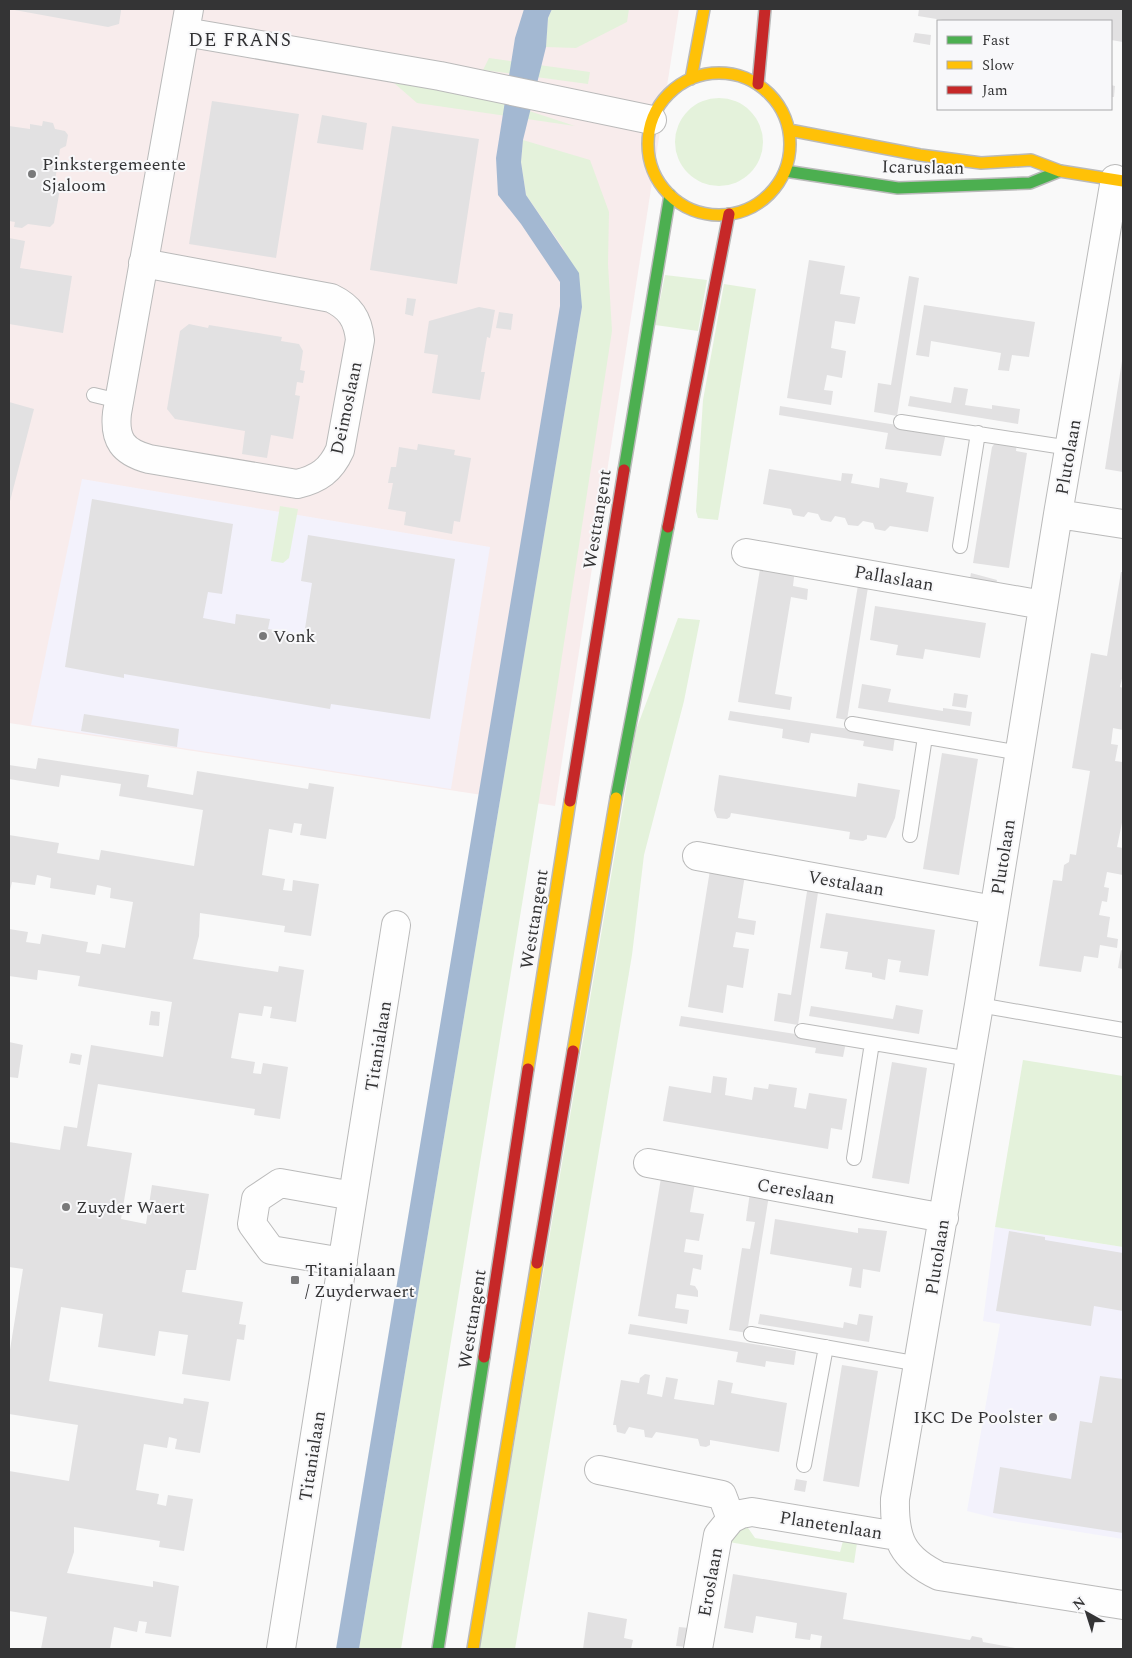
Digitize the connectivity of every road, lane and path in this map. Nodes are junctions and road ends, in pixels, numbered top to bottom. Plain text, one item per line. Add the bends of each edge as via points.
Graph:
1 (704, 9) edge
2 (765, 9) edge
3 (187, 20) edge
4 (691, 79) junction
5 (758, 84) junction
6 (652, 120) junction
7 (789, 130) junction
8 (785, 170) junction
9 (1060, 171) junction
10 (1119, 180) edge
11 (670, 195) junction
12 (729, 214) junction
13 (143, 263) junction
14 (901, 422) dead end
15 (978, 433) junction
16 (1070, 448) junction
17 (1058, 514) junction
18 (1123, 524) edge
19 (960, 546) dead end
20 (746, 553) dead end
21 (1043, 605) junction
22 (852, 724) dead end
23 (926, 737) junction
24 (1020, 753) junction
25 (910, 835) dead end
26 (697, 856) dead end
27 (994, 910) junction
28 (396, 925) dead end
29 (980, 1005) junction
30 (1123, 1030) edge
31 (802, 1031) dead end
32 (872, 1043) junction
33 (970, 1059) junction
34 (854, 1158) dead end
35 (648, 1163) dead end
36 (353, 1196) junction
37 (944, 1218) junction
38 (343, 1262) junction
39 (751, 1334) dead end
40 (826, 1347) junction
41 (919, 1364) junction
42 (804, 1465) dead end
43 (599, 1470) dead end
44 (731, 1518) junction
45 (897, 1536) junction
46 (1123, 1605) edge
47 (281, 1649) edge
48 (438, 1649) edge
49 (473, 1649) edge
50 (698, 1649) edge

1 - 4 main road
2 - 5 main road
3 - 6 street, Deimoslaan
3 - 13 street, Deimoslaan
4 - 5 main road via 718,72
4 - 6 main road via 661,102
5 - 7 main road via 778,103
6 - 11 main road via 648,140 650,160 661,185
7 - 8 main road via 790,150
7 - 9 main road, Icaruslaan via 981,163 1031,160
8 - 9 main road, Icaruslaan via 898,188 1030,183
8 - 12 main road via 776,187 763,200
9 - 10 main road, Icaruslaan
10 - 16 street, Plutolaan
11 - 12 main road via 697,212
11 - 48 main road, Westtangent via 601,604
12 - 49 main road via 607,844
13 - 13 street, Deimoslaan via 107,398 118,438 125,448 135,455 297,484 324,474 340,450 360,340 359,326 353,314 331,298
14 - 15 lane
15 - 16 lane
15 - 19 lane
16 - 17 street, Plutolaan
17 - 18 street
17 - 21 street, Plutolaan
20 - 21 street, Pallaslaan
21 - 24 street, Plutolaan
22 - 23 lane
23 - 24 lane
23 - 25 lane
24 - 27 street, Plutolaan
26 - 27 street, Vestalaan
27 - 29 street, Plutolaan
28 - 36 street, Titanialaan
29 - 30 lane
29 - 33 street, Plutolaan
31 - 32 lane
32 - 33 lane
32 - 34 lane
33 - 37 street, Plutolaan
35 - 37 street, Cereslaan
36 - 38 street, Titanialaan
36 - 38 street via 280,1183 256,1199 252,1224 271,1250
37 - 41 street, Plutolaan
38 - 47 street, Titanialaan
39 - 40 lane
40 - 41 lane
40 - 42 lane
41 - 45 street, Plutolaan via 895,1499
43 - 44 street via 722,1495
44 - 45 street, Planetenlaan via 752,1512
44 - 50 street, Eroslaan via 718,1535
45 - 46 street, Planetenlaan via 906,1552 920,1566 939,1576

